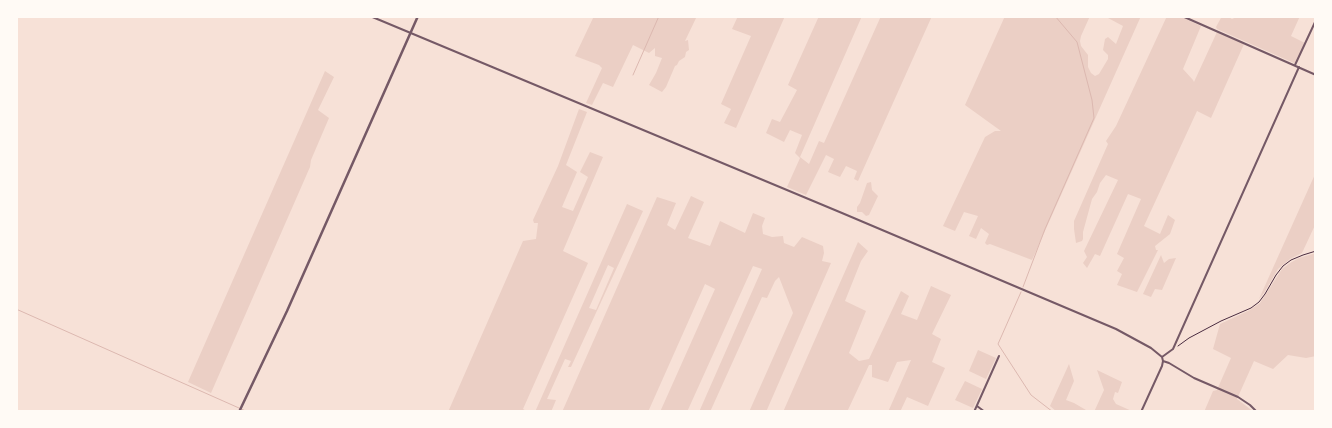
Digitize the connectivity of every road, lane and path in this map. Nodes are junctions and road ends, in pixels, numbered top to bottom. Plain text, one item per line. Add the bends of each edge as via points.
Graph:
1 (370, 16) edge
2 (418, 16) edge
3 (1182, 16) edge
4 (1316, 20) edge
5 (410, 33) junction
6 (1295, 65) junction
7 (1299, 67) junction
8 (1316, 75) edge
9 (1316, 252) edge
10 (1173, 349) junction
11 (999, 356) dead end
12 (1162, 357) junction
13 (1163, 361) junction
14 (977, 406) junction
15 (239, 411) edge
16 (974, 412) edge
17 (985, 412) edge
18 (1141, 412) edge
19 (1257, 412) edge

1 - 5 street
2 - 5 street
3 - 6 street
4 - 6 street
5 - 12 street via 1116,329
5 - 15 street via 287,311
6 - 7 street
7 - 8 street
7 - 10 street
9 - 10 path via 1283,266 1259,302 1251,308
10 - 12 street
11 - 14 street
12 - 13 street
13 - 18 street
13 - 19 street via 1238,397
14 - 16 street
14 - 17 street

